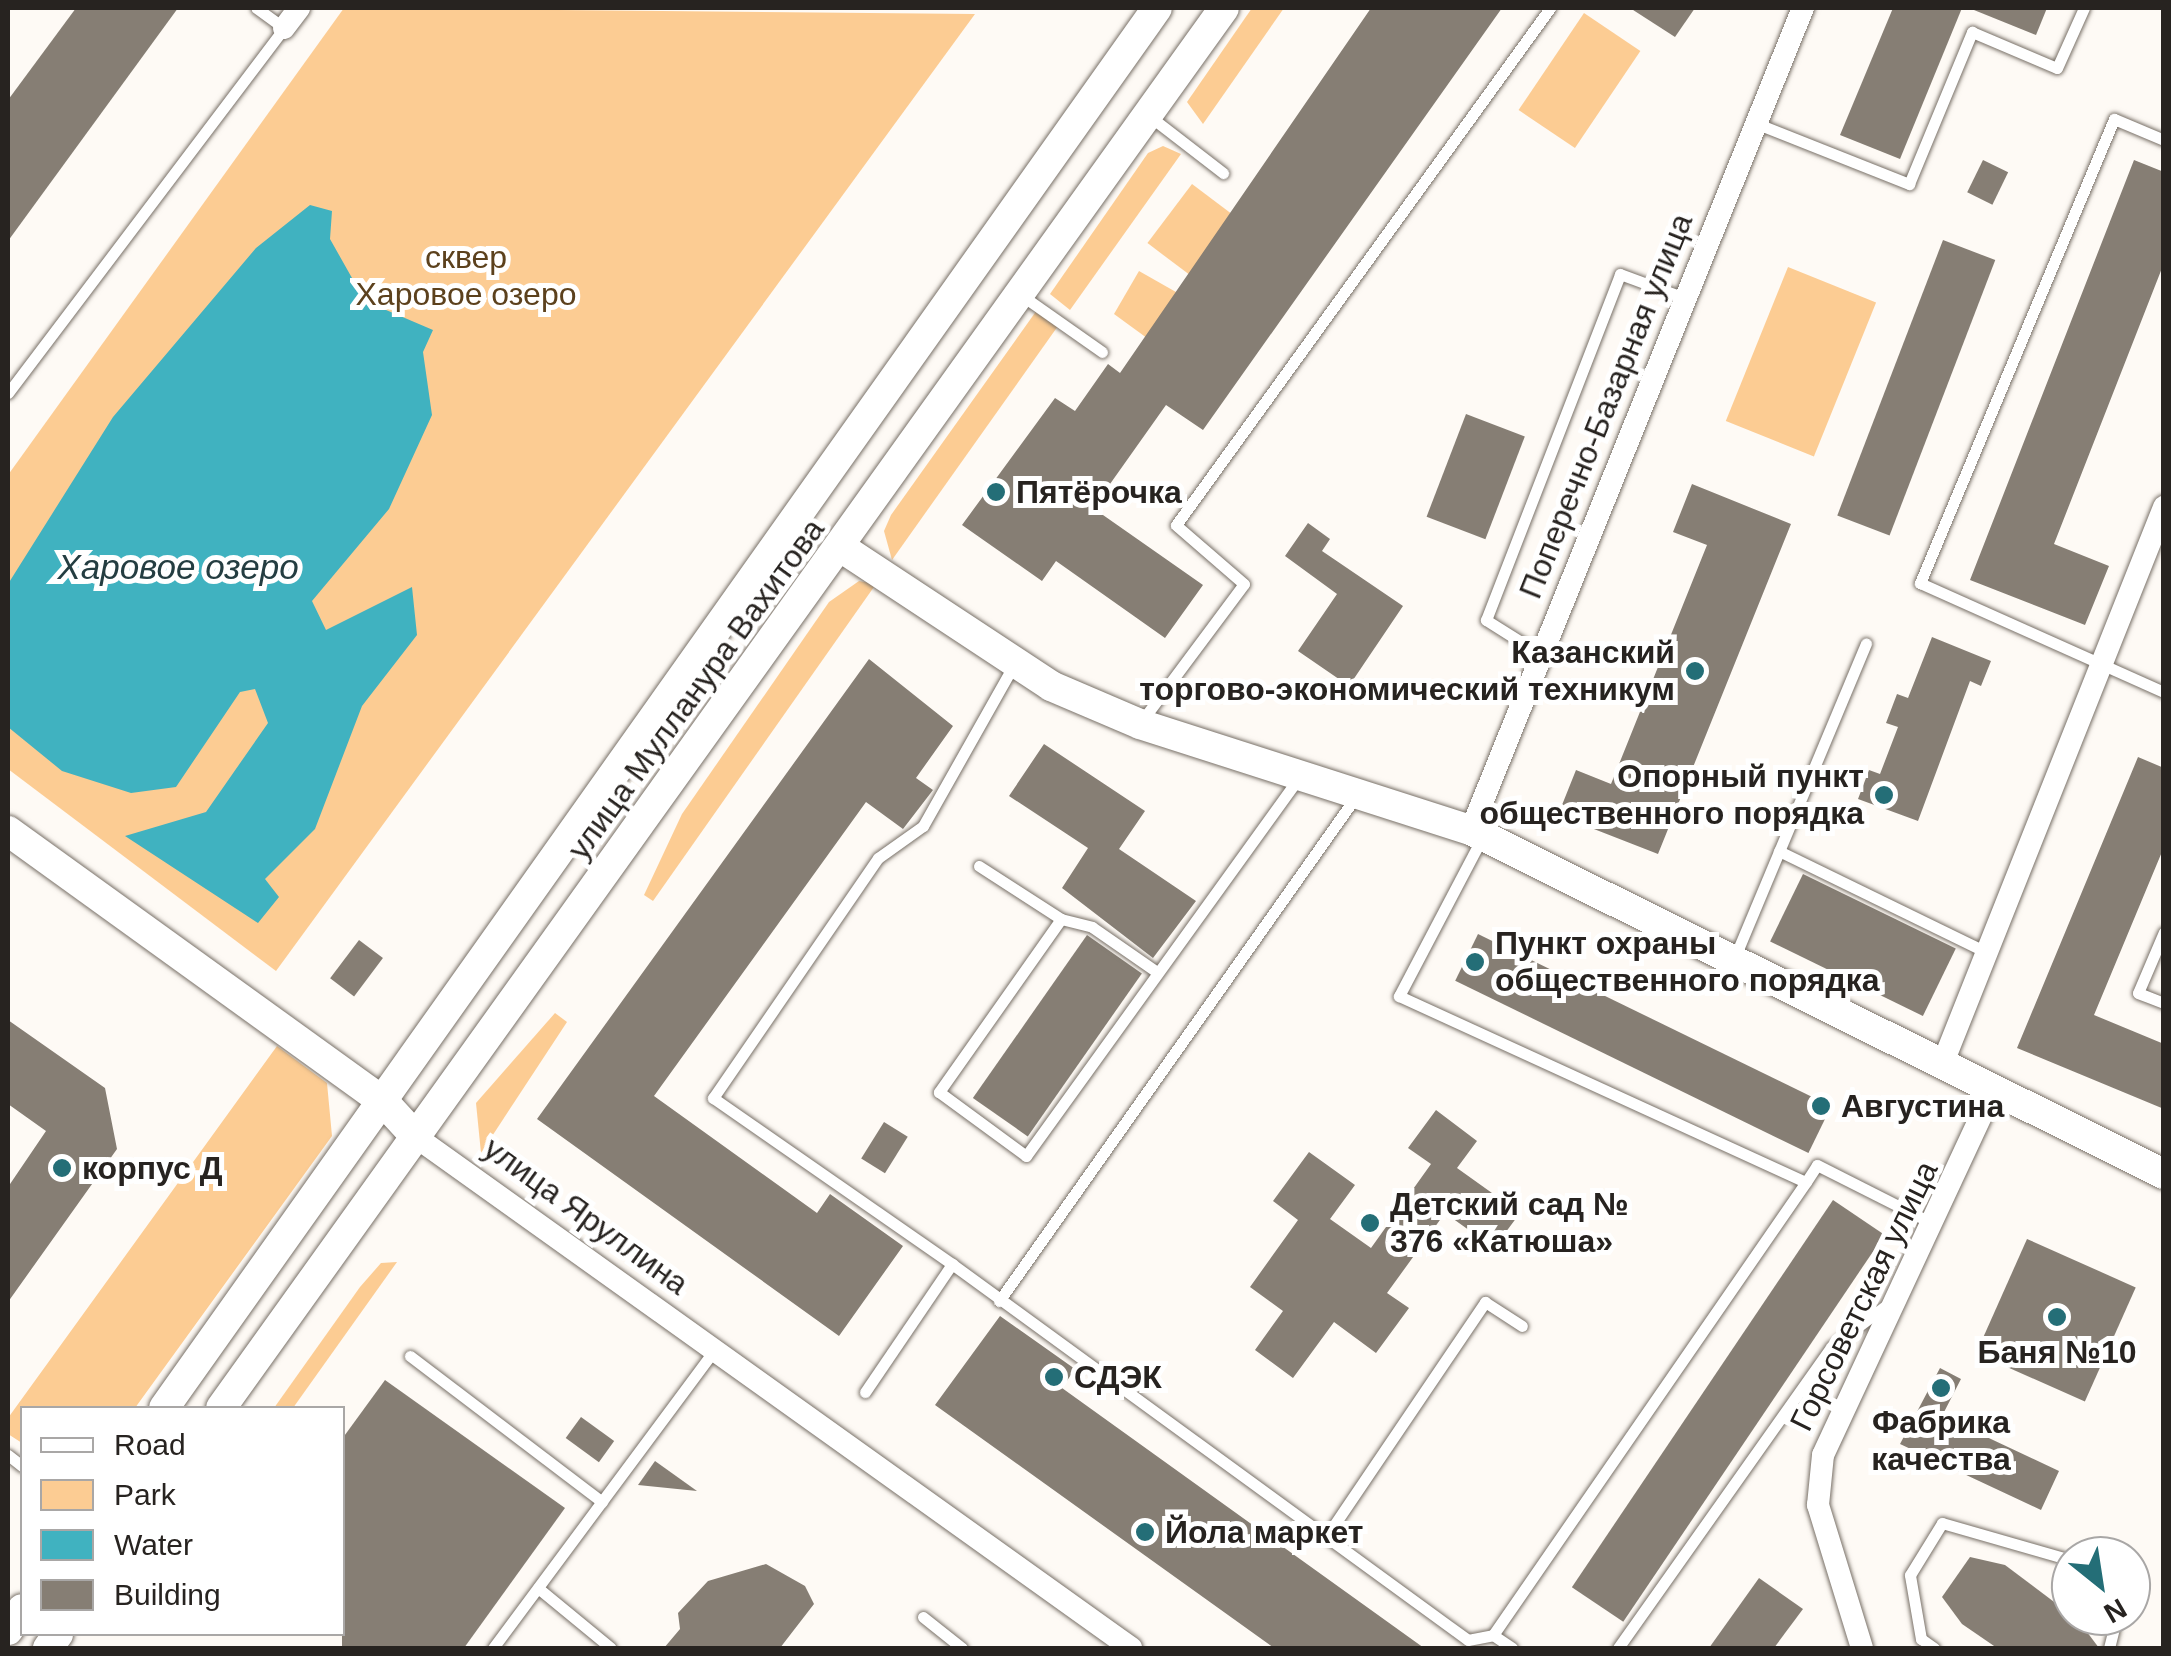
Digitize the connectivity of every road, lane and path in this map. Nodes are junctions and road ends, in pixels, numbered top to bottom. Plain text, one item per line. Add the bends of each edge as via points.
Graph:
1 (256, 8) edge
2 (299, 8) edge
3 (1157, 8) edge
4 (1224, 8) edge
5 (1550, 8) edge
6 (2084, 8) edge
7 (1799, 9) edge
8 (284, 28) junction
9 (1148, 115) junction
10 (1755, 123) junction
11 (2164, 140) edge
12 (1222, 173) dead end
13 (1021, 295) junction
14 (1685, 298) junction
15 (1102, 352) dead end
16 (8, 393) edge
17 (2164, 507) edge
18 (842, 548) junction
19 (1866, 643) dead end
20 (1540, 654) junction
21 (2102, 661) junction
22 (1015, 664) junction
23 (2164, 692) edge
24 (1140, 724) junction
25 (1302, 774) junction
26 (1359, 792) junction
27 (8, 831) edge
28 (1477, 833) junction
29 (1779, 851) junction
30 (979, 866) dead end
31 (1061, 919) junction
32 (2164, 932) edge
33 (1986, 952) junction
34 (1732, 962) junction
35 (1157, 972) junction
36 (2164, 1003) edge
37 (1942, 1065) junction
38 (1994, 1090) junction
39 (382, 1101) junction
40 (416, 1137) junction
41 (2164, 1174) edge
42 (1806, 1182) junction
43 (1935, 1224) junction
44 (952, 1264) junction
45 (1902, 1294) junction
46 (999, 1301) junction
47 (1522, 1326) dead end
48 (714, 1350) junction
49 (410, 1356) dead end
50 (865, 1392) dead end
51 (165, 1406) edge
52 (221, 1406) edge
53 (602, 1502) junction
54 (1326, 1537) junction
55 (2051, 1554) edge
56 (538, 1588) junction
57 (923, 1617) dead end
58 (1493, 1635) junction
59 (1921, 1639) junction
60 (1122, 1646) edge
61 (493, 1648) edge
62 (612, 1648) edge
63 (962, 1648) edge
64 (1512, 1648) edge
65 (1618, 1648) edge
66 (1862, 1648) edge
67 (1908, 1648) edge
68 (1934, 1648) edge

1 - 8 lane
2 - 8 street
3 - 39 main road, улица Мулланура Вахитова
4 - 9 main road, улица Мулланура Вахитова
5 - 24 lane via 1176,525 1244,584
6 - 10 lane via 2058,68 1972,32 1909,184
7 - 10 street, Поперечно-Базарная улица
8 - 16 lane
9 - 12 lane
9 - 13 main road, улица Мулланура Вахитова
10 - 14 street, Поперечно-Базарная улица
11 - 21 lane via 2114,119 1920,583
13 - 15 lane
13 - 18 main road, улица Мулланура Вахитова
14 - 20 street, Поперечно-Базарная улица
14 - 20 lane via 1620,274 1486,620
17 - 21 street
18 - 22 main road
18 - 40 main road, улица Мулланура Вахитова
19 - 29 lane
20 - 28 street, Поперечно-Базарная улица
21 - 23 lane
21 - 33 street
22 - 24 main road
22 - 44 lane via 922,826 878,858 714,1098
24 - 25 main road
25 - 26 main road
25 - 35 lane
26 - 28 main road
26 - 46 lane
27 - 39 main road, улица Яруллина
28 - 34 main road
28 - 42 lane via 1399,996
29 - 33 lane
29 - 34 lane
30 - 31 lane
31 - 35 lane via 1092,927
31 - 35 lane via 939,1092 1026,1156
32 - 36 lane via 2138,993
33 - 37 street
34 - 37 main road
37 - 38 main road
38 - 41 main road
38 - 43 street, Горсоветская улица
39 - 40 main road, улица Яруллина
39 - 51 main road, улица Мулланура Вахитова
40 - 48 street, улица Яруллина
40 - 52 main road, улица Мулланура Вахитова
42 - 43 lane via 1817,1165
42 - 58 lane
43 - 45 street, Горсоветская улица
44 - 46 lane
44 - 50 lane
45 - 65 lane via 1831,1347
45 - 66 street, Горсоветская улица via 1823,1455 1818,1505
46 - 54 lane
47 - 54 lane via 1485,1302
48 - 53 lane
48 - 60 street, улица Яруллина
49 - 53 lane
53 - 56 lane
54 - 58 lane via 1468,1640
55 - 59 lane via 1942,1523 1910,1576
56 - 61 lane
56 - 62 lane
57 - 63 lane
58 - 64 lane
59 - 67 lane
59 - 68 lane

